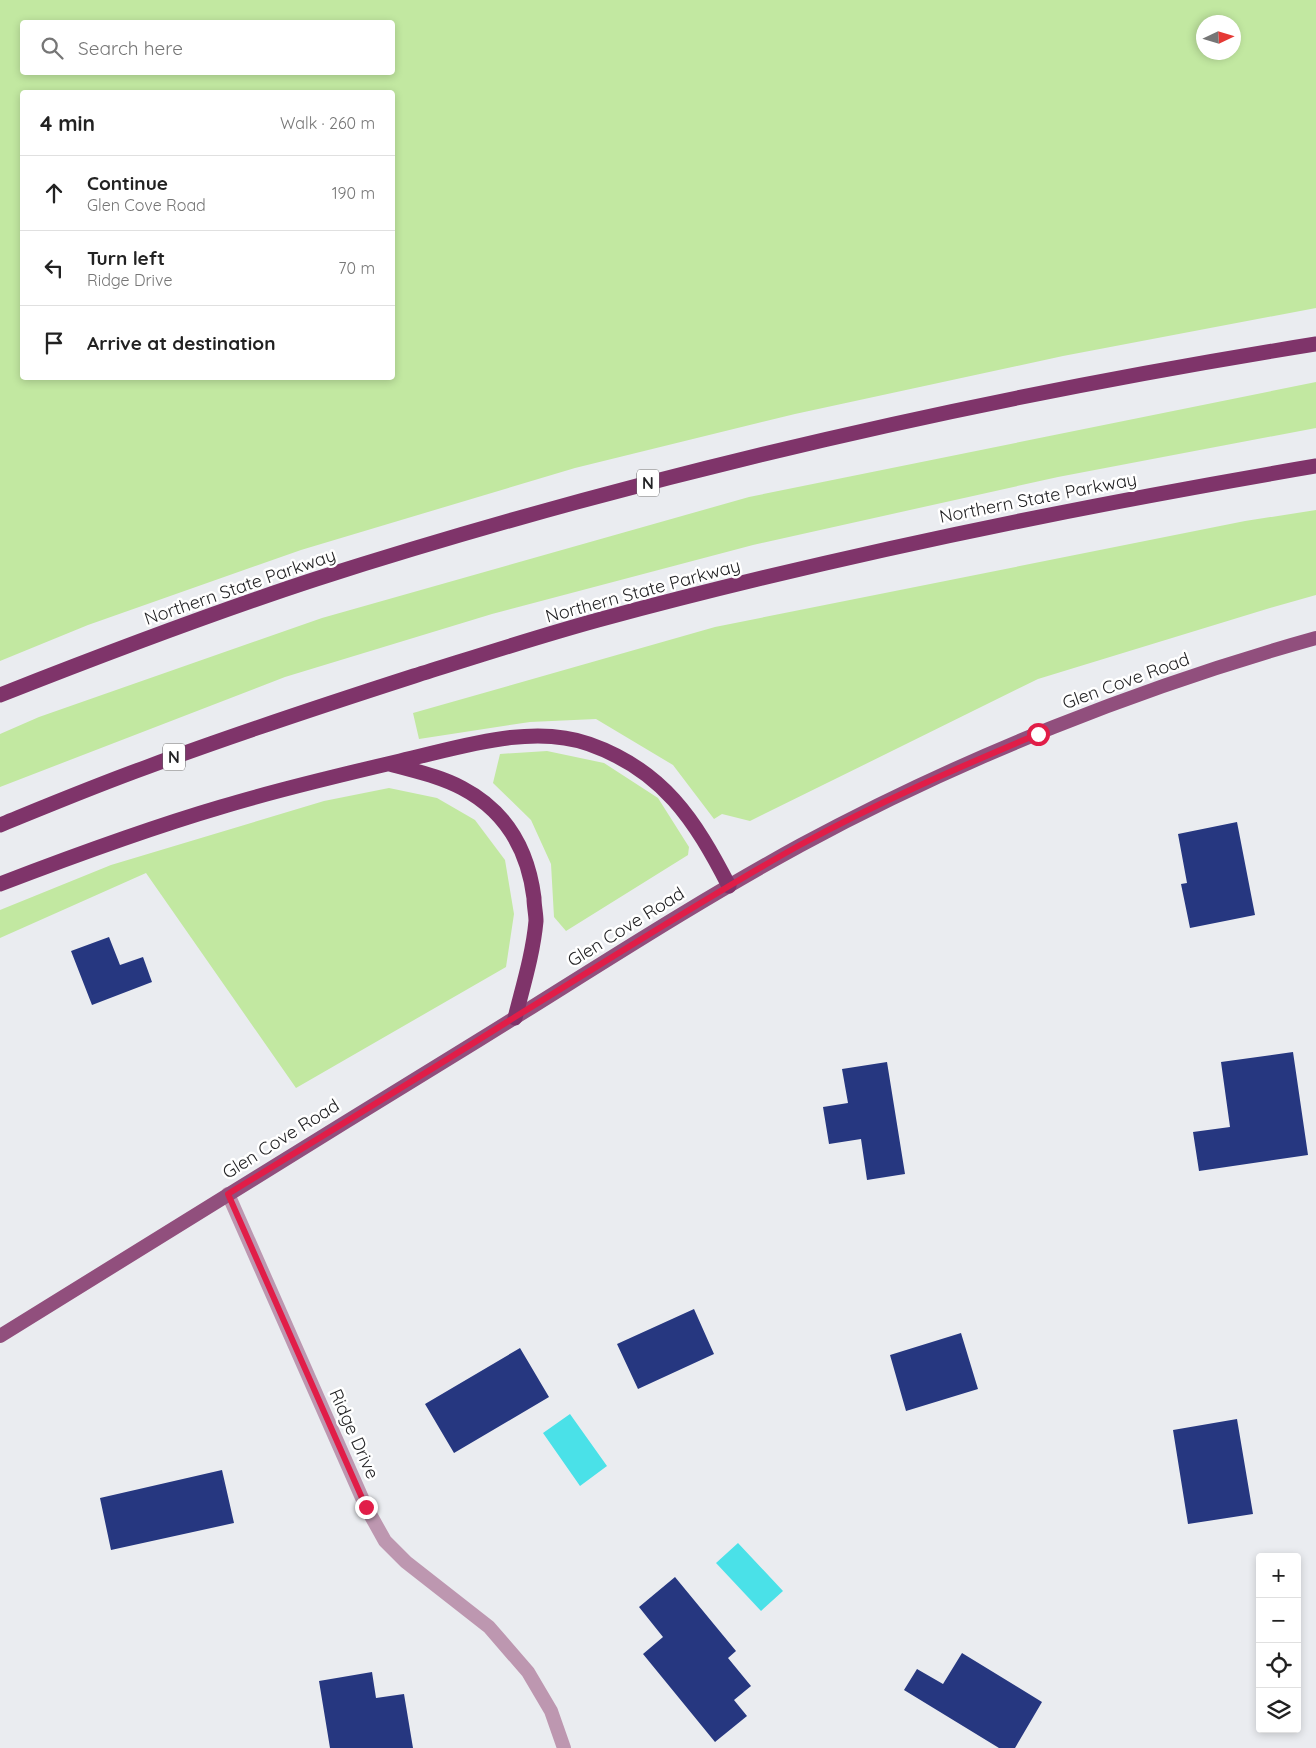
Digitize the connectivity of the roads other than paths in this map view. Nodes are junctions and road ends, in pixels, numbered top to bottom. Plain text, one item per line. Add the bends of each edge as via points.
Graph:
1 (1316, 344) edge
2 (1316, 466) edge
3 (1316, 638) edge
4 (0, 695) edge
5 (388, 764) junction
6 (0, 825) edge
7 (0, 884) edge
8 (729, 886) junction
9 (515, 1018) junction
10 (228, 1194) junction
11 (0, 1336) edge
12 (564, 1748) edge

1 - 4 highway, Northern State Parkway / N via 1007,401 777,451 545,511 313,580
2 - 6 highway, Northern State Parkway / N via 1169,491 937,538 595,621 265,725 146,767
3 - 8 main road, Glen Cove Road via 1203,672 1029,738 885,802
5 - 7 highway via 222,806
5 - 8 highway via 486,742 543,735 589,744 614,754 661,785 695,826
5 - 9 highway via 444,780 481,800 499,816 523,853 530,872 536,919
8 - 9 main road, Glen Cove Road
9 - 10 main road, Glen Cove Road
10 - 11 main road, Glen Cove Road
10 - 12 street, Ridge Drive via 366,1507 385,1541 406,1562 489,1627 528,1672 552,1711

